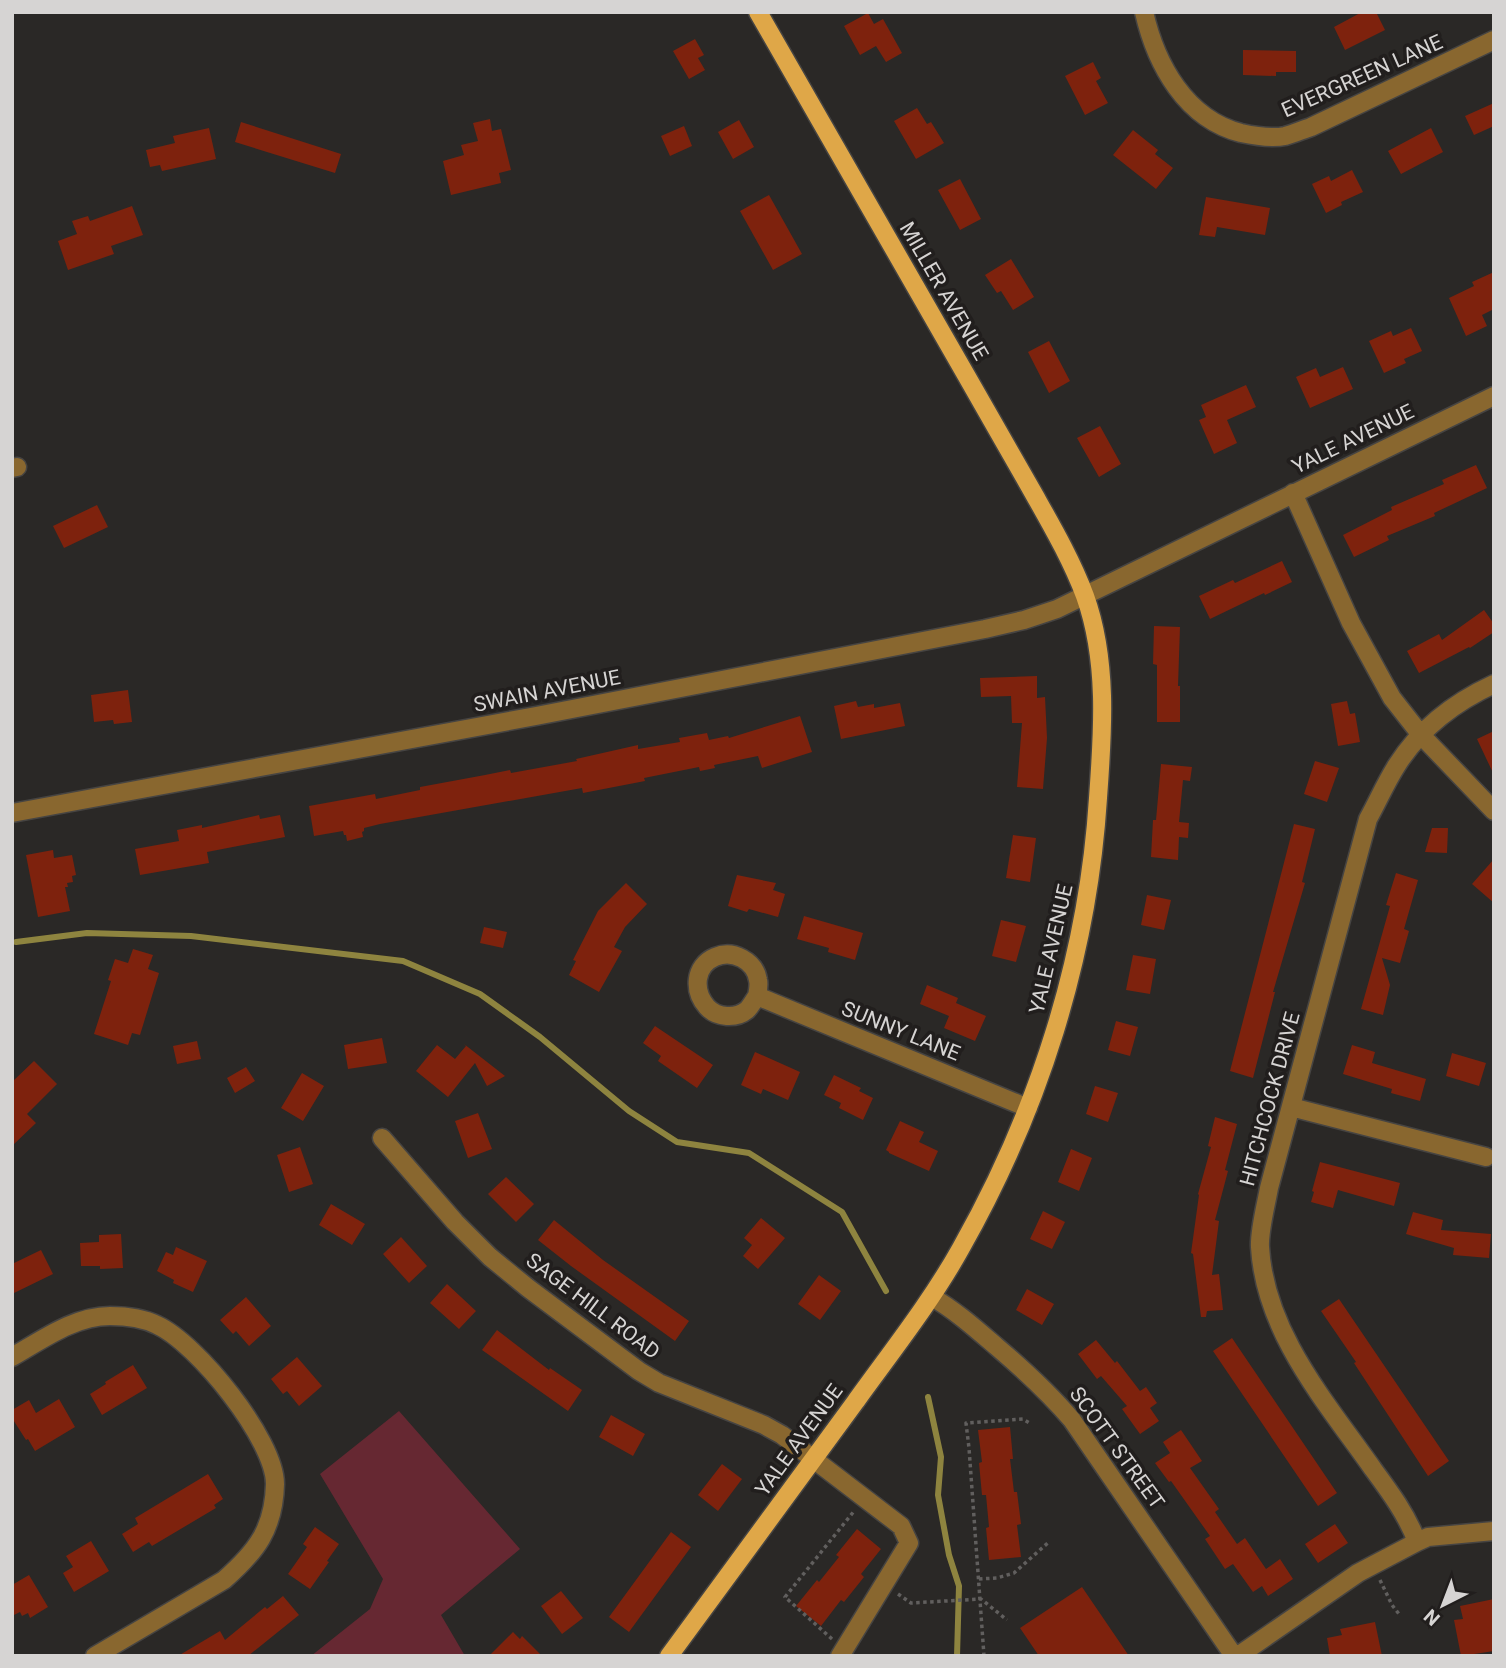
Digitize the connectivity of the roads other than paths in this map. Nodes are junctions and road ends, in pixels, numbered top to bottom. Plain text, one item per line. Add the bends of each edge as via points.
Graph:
1 (758, 12) edge
2 (1144, 12) edge
3 (1494, 40) edge
4 (1494, 396) edge
5 (1293, 494) junction
6 (1085, 596) junction
7 (1494, 684) edge
8 (1421, 735) junction
9 (1494, 811) edge
10 (12, 813) edge
11 (757, 996) dead end
12 (1292, 1107) junction
13 (1028, 1108) junction
14 (382, 1138) dead end
15 (1486, 1157) dead end
16 (932, 1297) junction
17 (12, 1357) edge
18 (814, 1459) junction
19 (1494, 1531) edge
20 (1417, 1542) junction
21 (842, 1652) edge
22 (94, 1656) edge
23 (669, 1656) edge
24 (1236, 1656) edge

1 - 6 main road, MILLER AVENUE via 1045,514
2 - 3 street, EVERGREEN LANE via 1161,63 1178,91 1200,114 1225,129 1254,136 1283,137 1311,127
4 - 5 street, YALE AVENUE
5 - 6 street, YALE AVENUE
5 - 8 street via 1351,623 1392,698
6 - 10 street, SWAIN AVENUE via 1046,613 985,629
6 - 13 main road, YALE AVENUE via 1101,680 1096,831 1065,999
7 - 8 street, HITCHCOCK DRIVE via 1443,715
8 - 9 street
8 - 12 street, HITCHCOCK DRIVE via 1397,765 1368,819
11 - 13 street, SUNNY LANE
12 - 15 street
12 - 20 street, HITCHCOCK DRIVE via 1269,1188 1260,1245 1273,1310 1304,1370 1402,1509
13 - 16 main road, YALE AVENUE via 985,1203
14 - 18 street, SAGE HILL ROAD via 490,1257 628,1363 659,1383 764,1425
16 - 18 main road, YALE AVENUE
16 - 24 street, SCOTT STREET via 954,1310 1030,1376 1072,1420
17 - 22 street via 83,1320 133,1317 157,1325 198,1356 249,1418 271,1460 275,1482 267,1527 242,1564 223,1580
18 - 21 street, SAGE HILL ROAD via 901,1526 909,1543
18 - 23 main road, YALE AVENUE
19 - 20 street
20 - 24 street via 1372,1565

